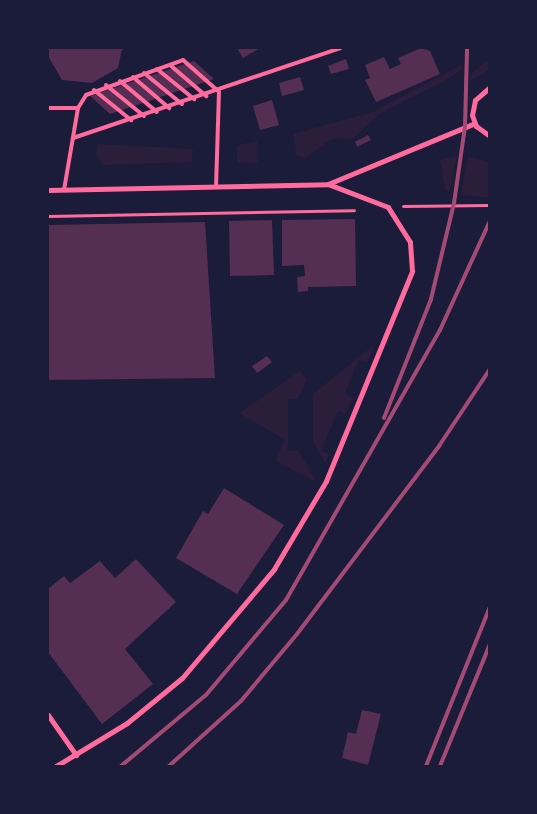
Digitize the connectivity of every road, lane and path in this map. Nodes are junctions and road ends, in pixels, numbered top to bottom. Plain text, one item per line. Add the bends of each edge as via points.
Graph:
1 (340, 48) edge
2 (170, 65) junction
3 (157, 69) junction
4 (144, 73) junction
5 (133, 77) junction
6 (120, 81) junction
7 (106, 85) junction
8 (490, 87) edge
9 (94, 90) junction
10 (219, 92) junction
11 (206, 96) junction
12 (194, 100) junction
13 (182, 104) junction
14 (48, 108) edge
15 (78, 108) junction
16 (169, 108) junction
17 (156, 112) junction
18 (144, 116) junction
19 (131, 120) junction
20 (475, 123) junction
21 (490, 136) edge
22 (73, 138) junction
23 (328, 184) junction
24 (216, 186) junction
25 (48, 190) edge
26 (64, 190) junction
27 (272, 212) dead end
28 (48, 216) edge
29 (48, 715) edge
30 (76, 755) junction
31 (56, 766) edge

1 - 10 lane
2 - 3 lane
2 - 10 lane via 184,60
2 - 11 lane
3 - 4 lane
3 - 12 lane
4 - 5 lane
4 - 13 lane
5 - 6 lane
5 - 16 lane
6 - 7 lane
6 - 17 lane
7 - 9 lane
7 - 18 lane
8 - 20 street via 475,100
9 - 15 lane
9 - 19 lane
10 - 11 lane
10 - 24 lane
11 - 12 lane
12 - 13 lane
13 - 16 lane
14 - 15 lane
15 - 22 lane
16 - 17 lane
17 - 18 lane
18 - 19 lane
19 - 22 lane
20 - 21 street
20 - 23 street
22 - 26 lane
23 - 24 street
23 - 30 street via 388,207 410,242 412,271 326,481 274,569 182,678 127,723
24 - 26 street
25 - 26 street
27 - 28 path
29 - 30 street
30 - 31 street

